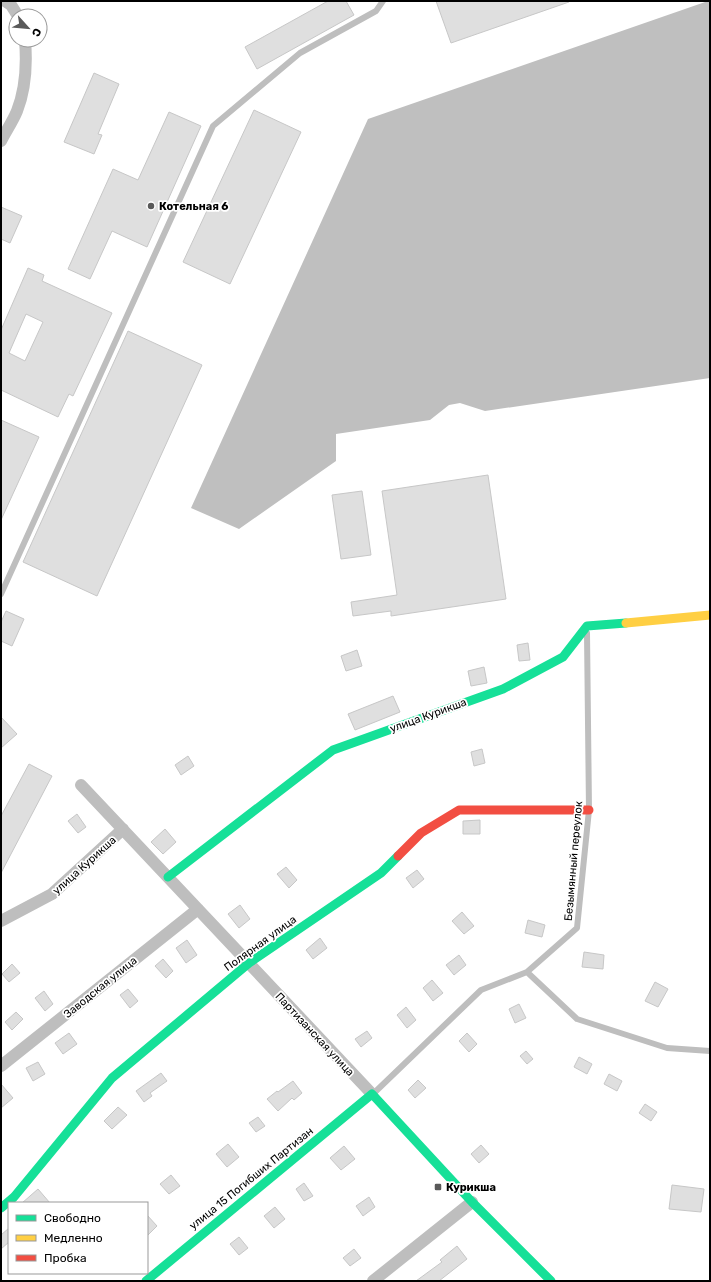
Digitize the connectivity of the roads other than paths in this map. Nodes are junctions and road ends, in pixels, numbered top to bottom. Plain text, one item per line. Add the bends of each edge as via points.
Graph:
1 (383, 1) edge
2 (26, 48) edge
3 (1, 141) edge
4 (1, 594) edge
5 (710, 616) edge
6 (587, 626) junction
7 (81, 785) dead end
8 (590, 810) junction
9 (123, 829) junction
10 (168, 877) junction
11 (198, 909) junction
12 (1, 921) edge
13 (249, 963) junction
14 (528, 972) junction
15 (710, 1051) edge
16 (1, 1066) edge
17 (372, 1094) junction
18 (8, 1202) edge
19 (472, 1202) junction
20 (146, 1281) edge
21 (373, 1281) edge
22 (551, 1281) edge

1 - 4 lane via 376,11 300,53 213,126
2 - 3 street via 24,85 17,112
5 - 6 street
6 - 8 lane, Безымянный переулок
6 - 10 street, улица Курикша via 563,657 503,689 333,750
7 - 9 street, Партизанская улица
8 - 13 street, Полярная улица via 459,810 421,833 381,873
8 - 14 lane, Безымянный переулок via 577,928
9 - 10 street, Партизанская улица
9 - 12 street, улица Курикша via 52,894
10 - 11 street, Партизанская улица
11 - 13 street, Партизанская улица
11 - 16 street, Заводская улица
13 - 17 street, Партизанская улица
13 - 18 street, Полярная улица via 112,1078
14 - 15 lane via 577,1019 668,1048
14 - 17 lane, Безымянный переулок via 482,990
17 - 19 street, Партизанская улица
17 - 20 street, улица 15 Погибших Партизан
19 - 21 street
19 - 22 street, Партизанская улица

